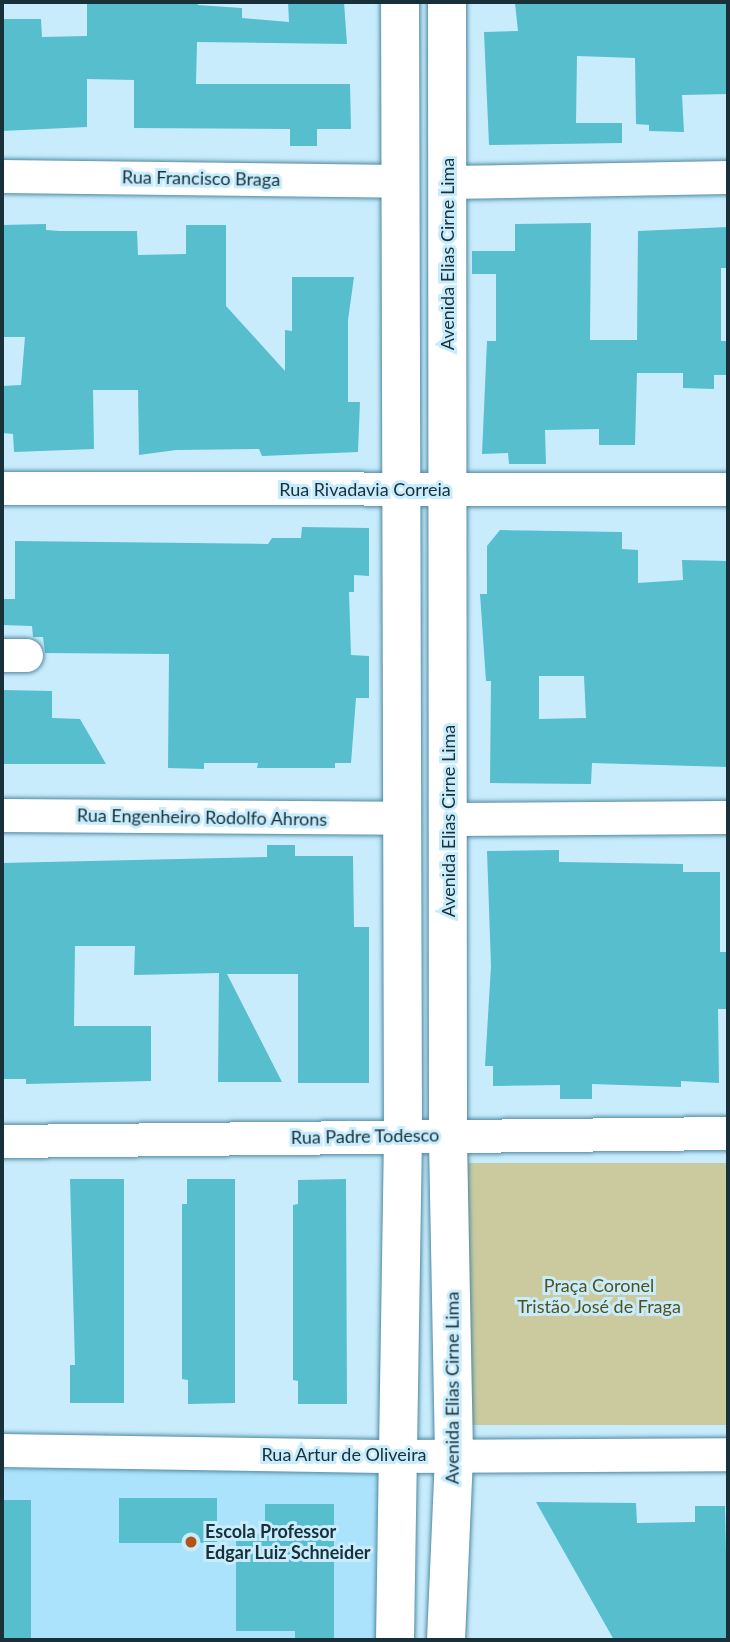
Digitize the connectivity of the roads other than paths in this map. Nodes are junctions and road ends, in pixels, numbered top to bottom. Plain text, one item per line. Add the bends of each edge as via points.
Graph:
1 (400, 2) edge
2 (447, 2) edge
3 (2, 176) edge
4 (728, 177) edge
5 (401, 181) junction
6 (447, 182) junction
7 (2, 488) edge
8 (402, 489) junction
9 (448, 489) junction
10 (728, 489) edge
11 (2, 815) edge
12 (728, 817) edge
13 (402, 818) junction
14 (448, 819) junction
15 (728, 1133) edge
16 (403, 1135) junction
17 (448, 1135) junction
18 (2, 1141) edge
19 (2, 1450) edge
20 (454, 1454) junction
21 (728, 1454) edge
22 (398, 1456) junction
23 (396, 1640) edge
24 (446, 1640) edge

1 - 5 street
2 - 6 street, Avenida Elias Cirne Lima
3 - 5 street, Rua Francisco Braga
4 - 6 street
5 - 8 street
6 - 9 street, Avenida Elias Cirne Lima
7 - 8 street, Rua Rivadavia Correia
8 - 9 street, Rua Rivadavia Correia
8 - 13 street
9 - 10 street, Rua Rivadavia Correia
9 - 14 street, Avenida Elias Cirne Lima
11 - 13 street, Rua Engenheiro Rodolfo Ahrons
12 - 14 street
13 - 16 street
14 - 17 street, Avenida Elias Cirne Lima
15 - 17 street, Rua Padre Todesco
16 - 17 street, Rua Padre Todesco
16 - 18 street, Rua Padre Todesco
16 - 22 street
17 - 20 street, Avenida Elias Cirne Lima
19 - 22 street, Rua Artur de Oliveira
20 - 21 street, Rua Artur de Oliveira
20 - 22 street, Rua Artur de Oliveira
20 - 24 street, Avenida Elias Cirne Lima
22 - 23 street

